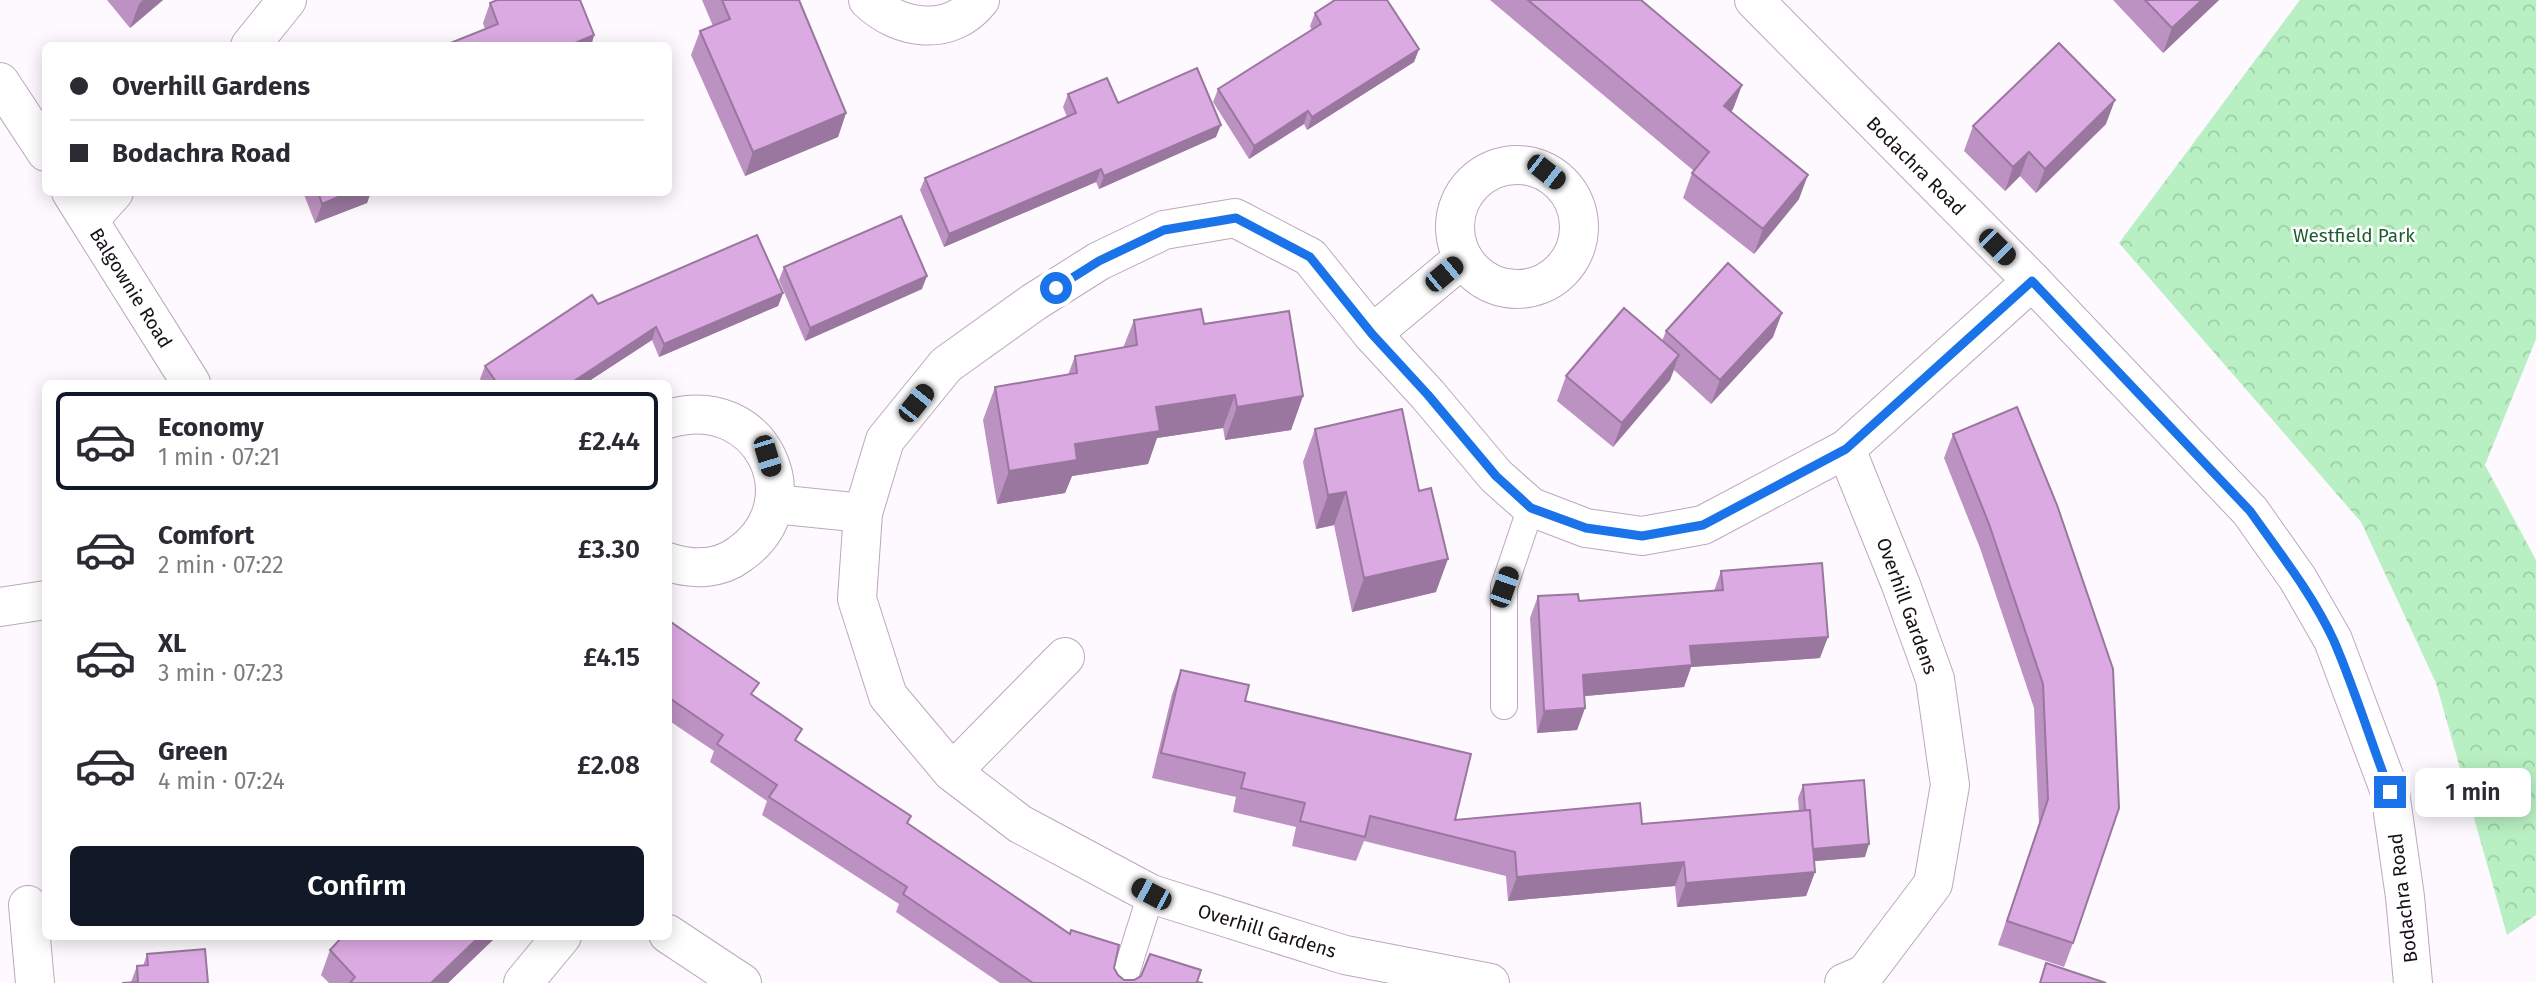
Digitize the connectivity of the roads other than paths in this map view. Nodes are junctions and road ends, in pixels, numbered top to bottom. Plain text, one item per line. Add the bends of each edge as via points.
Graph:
1 (287, 0) edge
2 (868, 0) edge
3 (980, 0) edge
4 (1754, 0) edge
5 (253, 42) edge
6 (0, 82) edge
7 (42, 146) edge
8 (92, 202) edge
9 (1462, 259) dead end
10 (2032, 281) junction
11 (1372, 334) junction
12 (189, 380) edge
13 (672, 418) edge
14 (1846, 449) junction
15 (774, 504) junction
16 (1531, 508) junction
17 (863, 513) junction
18 (672, 564) edge
19 (42, 601) edge
20 (0, 607) edge
21 (1065, 657) dead end
22 (1504, 706) dead end
23 (952, 772) junction
24 (1151, 894) junction
25 (25, 905) edge
26 (672, 937) edge
27 (559, 940) edge
28 (35, 983) edge
29 (523, 983) edge
30 (741, 983) edge
31 (1123, 983) edge
32 (1490, 983) edge
33 (1844, 983) edge
34 (2413, 983) edge

1 - 5 street
2 - 3 street via 883,14 921,27 960,17
4 - 10 street, Bodachra Road
6 - 7 street
8 - 12 street, Balgownie Road
9 - 11 street
10 - 14 street, Overhill Gardens
10 - 34 street, Bodachra Road via 2250,511 2298,579 2333,640 2390,792
11 - 16 street, Overhill Gardens via 1496,476
11 - 17 street, Overhill Gardens via 1310,257 1236,218 1164,230 1099,261 946,365 886,440
13 - 15 street via 710,414 753,436 771,468
14 - 16 street, Overhill Gardens via 1703,525 1642,536 1586,528
14 - 33 street, Overhill Gardens via 1935,679 1950,785 1933,884 1865,974
15 - 17 street
15 - 18 street via 766,527 752,546 732,560 709,568
16 - 22 lane via 1504,587
17 - 23 street, Overhill Gardens via 857,599 888,696
19 - 20 street
21 - 23 street
23 - 24 street, Overhill Gardens via 1020,824
24 - 31 lane
24 - 32 street, Overhill Gardens via 1345,955
25 - 28 street
26 - 30 street
27 - 29 street

